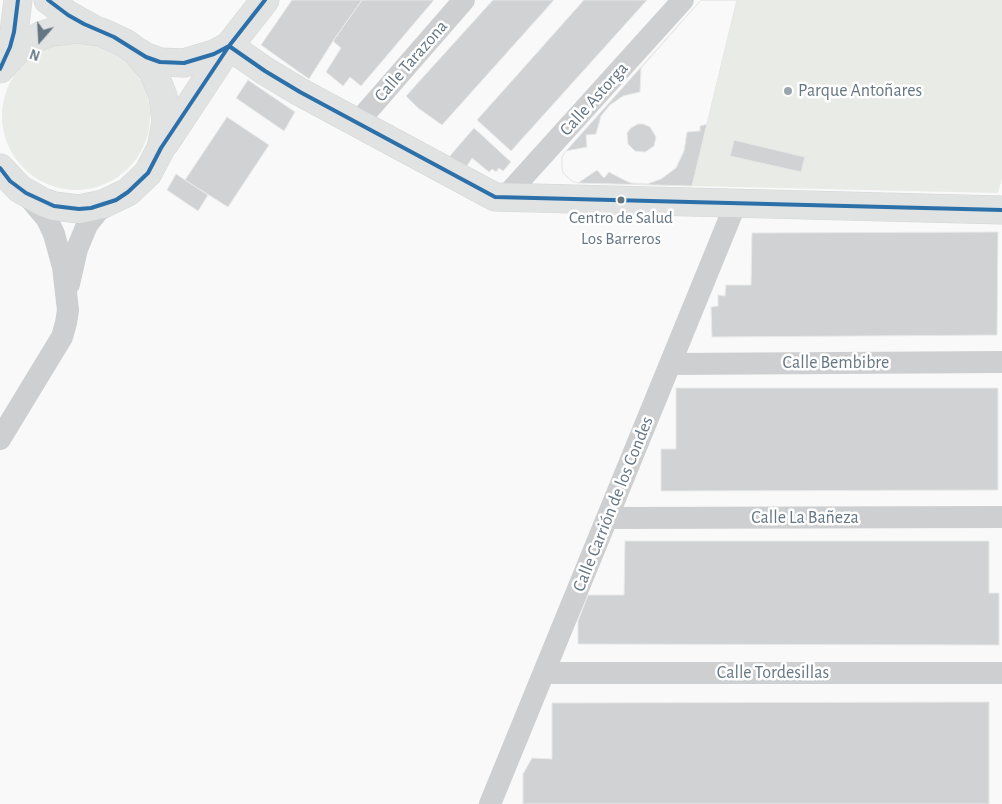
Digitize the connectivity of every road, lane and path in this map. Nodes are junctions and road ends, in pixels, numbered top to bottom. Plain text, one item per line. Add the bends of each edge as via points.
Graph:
1 (18, 0) edge
2 (48, 0) edge
3 (265, 0) edge
4 (464, 0) edge
5 (683, 0) edge
6 (101, 32) junction
7 (229, 46) junction
8 (136, 51) junction
9 (1, 68) edge
10 (357, 123) junction
11 (161, 148) junction
12 (0, 168) edge
13 (0, 183) edge
14 (26, 193) junction
15 (505, 198) junction
16 (116, 200) junction
17 (736, 203) junction
18 (1002, 210) edge
19 (66, 294) junction
20 (1002, 362) edge
21 (670, 364) junction
22 (0, 439) edge
23 (1002, 517) edge
24 (607, 518) junction
25 (544, 672) junction
26 (1002, 673) edge
27 (490, 804) edge

1 - 9 main road via 12,39
2 - 6 main road via 68,15
3 - 7 main road
4 - 10 street, Calle Tarazona
5 - 15 street, Calle Astorga
6 - 8 main road
6 - 9 main road via 77,28 34,38 19,48
7 - 8 main road via 184,63 160,62
7 - 10 main road via 293,88
7 - 11 main road
8 - 11 main road via 153,71 163,96 166,122
10 - 15 main road via 495,197
11 - 16 main road via 139,183
12 - 14 main road
13 - 14 main road
14 - 16 main road via 42,202 66,208 91,208
14 - 19 street via 47,219 54,234
15 - 17 main road
16 - 19 street via 98,211 87,225 77,249
17 - 18 main road
17 - 21 street, Calle Carrión de los Condes
19 - 22 street via 66,323 62,337
20 - 21 street, Calle Bembibre
21 - 24 street, Calle Carrión de los Condes
23 - 24 street, Calle La Bañeza
24 - 25 street, Calle Carrión de los Condes
25 - 26 street, Calle Tordesillas
25 - 27 street, Calle Carrión de los Condes

